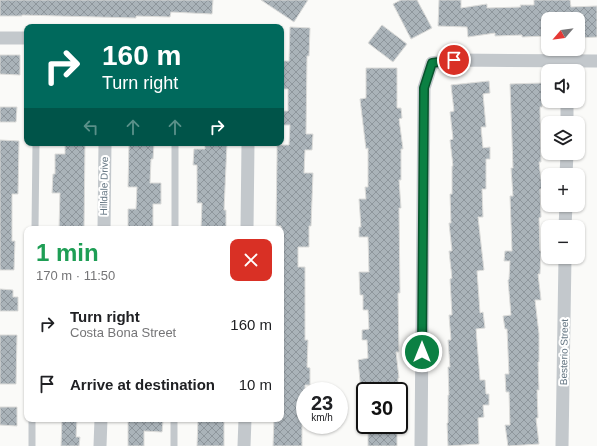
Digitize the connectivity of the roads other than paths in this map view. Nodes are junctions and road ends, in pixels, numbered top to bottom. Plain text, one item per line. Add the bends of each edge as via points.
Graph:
1 (0, 38) edge
2 (24, 38) edge
3 (597, 61) edge
4 (580, 64) edge
5 (541, 65) edge
6 (36, 146) edge
7 (105, 146) edge
8 (175, 146) edge
9 (248, 146) edge
10 (35, 226) edge
11 (104, 226) edge
12 (175, 226) edge
13 (247, 226) edge
14 (565, 264) edge
15 (32, 422) edge
16 (101, 422) edge
17 (174, 422) edge
18 (245, 422) edge
19 (32, 446) edge
20 (100, 446) edge
21 (174, 446) edge
22 (244, 446) edge
23 (422, 446) edge
24 (562, 446) edge

1 - 2 street
3 - 4 street
5 - 23 street via 454,60 432,63 424,88
6 - 10 lane
7 - 11 street, Hilldale Drive
8 - 12 lane
9 - 13 street
14 - 24 street, Besterio Street
15 - 19 lane
16 - 20 street
17 - 21 lane
18 - 22 street

